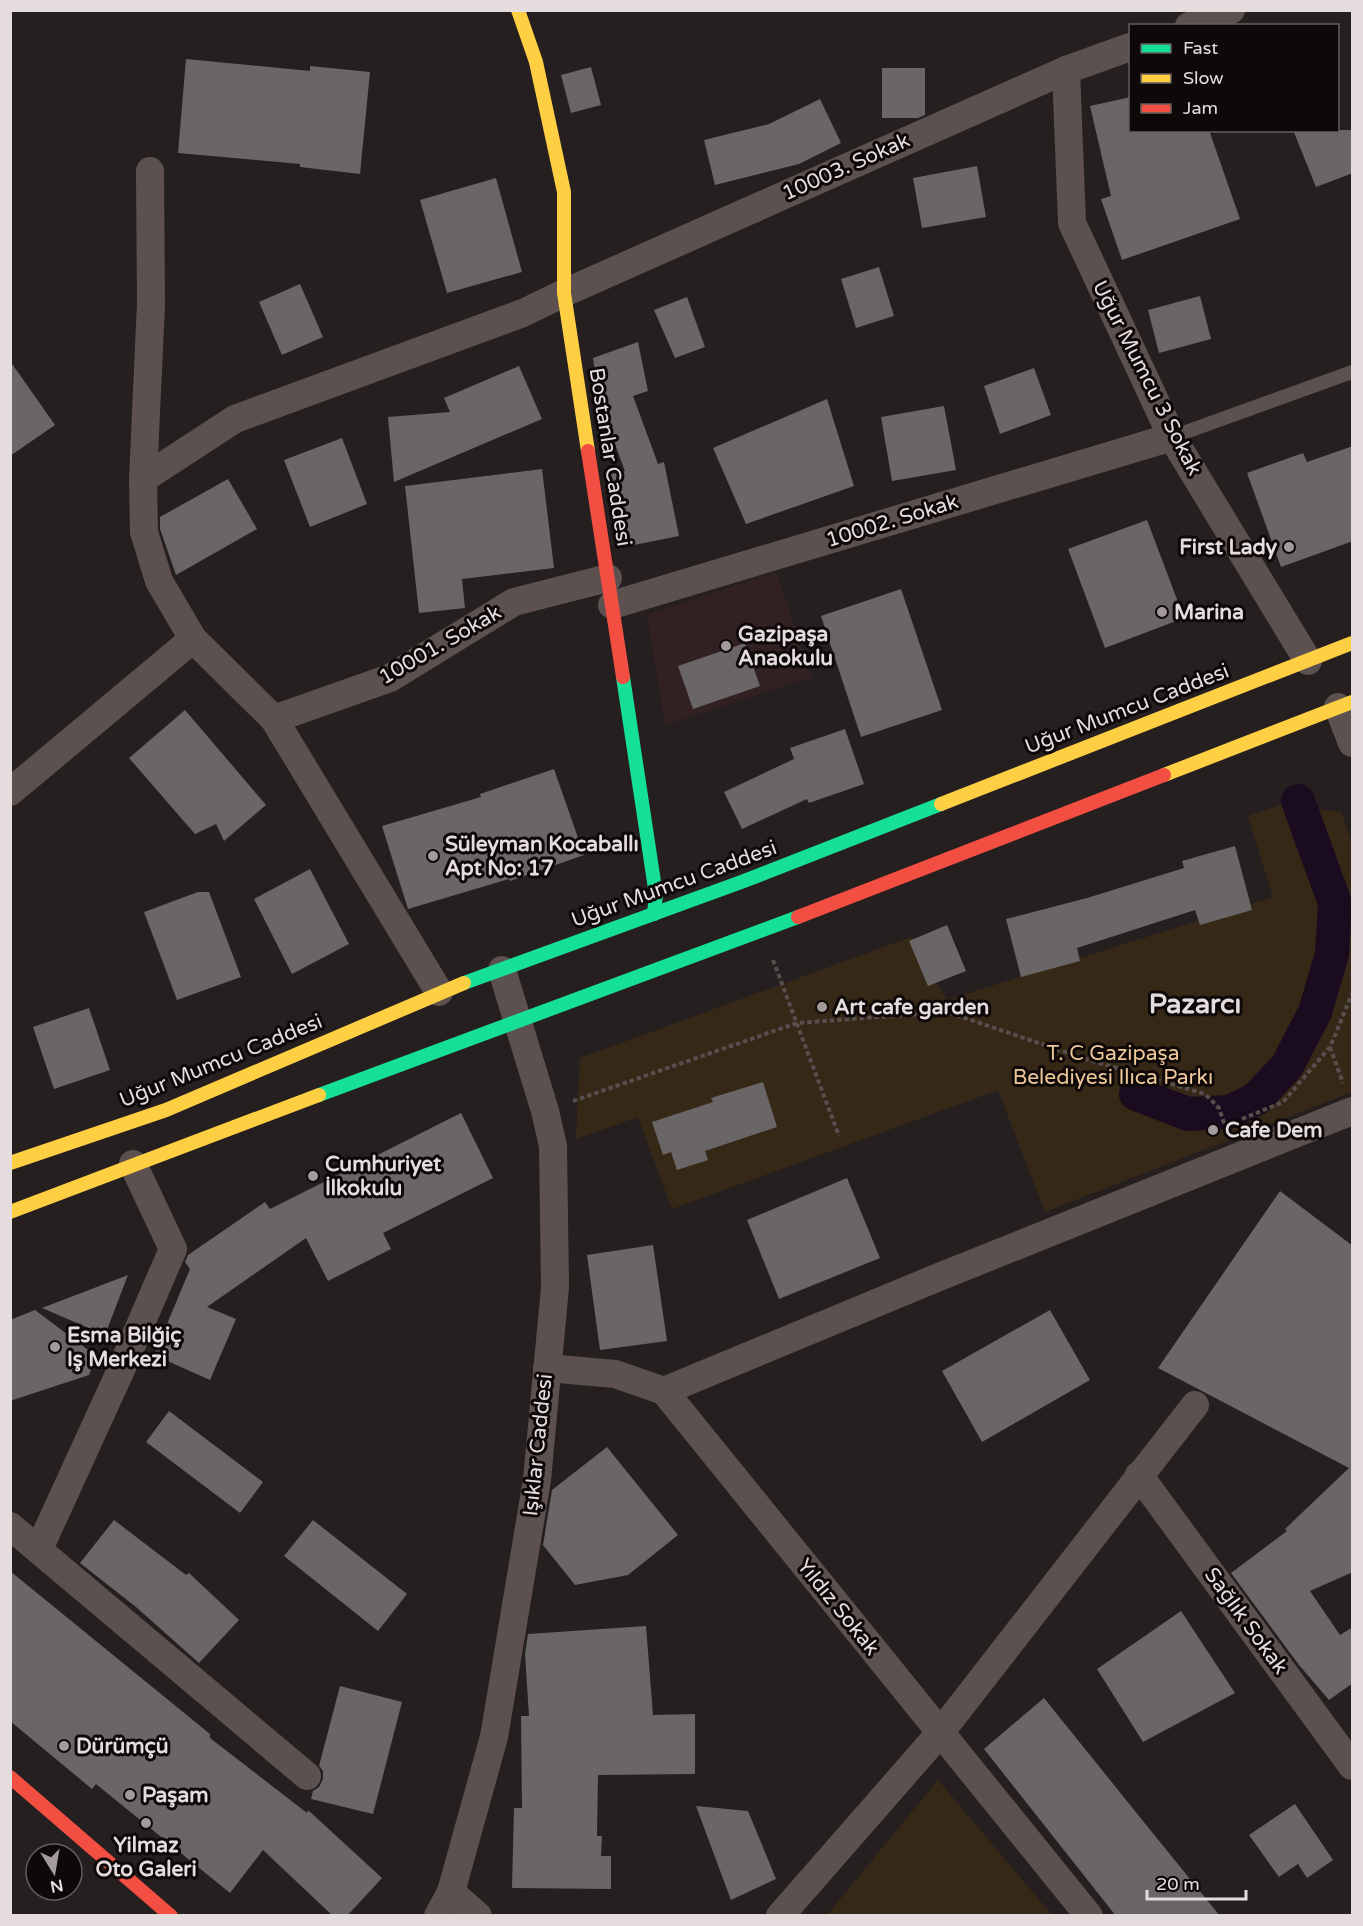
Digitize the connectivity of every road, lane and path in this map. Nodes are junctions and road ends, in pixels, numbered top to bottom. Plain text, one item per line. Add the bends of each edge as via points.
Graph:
1 (518, 10) edge
2 (1231, 10) edge
3 (1194, 24) edge
4 (1129, 48) edge
5 (1066, 70) junction
6 (150, 171) dead end
7 (564, 293) junction
8 (1353, 372) edge
9 (1172, 437) junction
10 (143, 479) junction
11 (610, 591) junction
12 (193, 639) junction
13 (1353, 643) edge
14 (1308, 661) junction
15 (1345, 704) edge
16 (274, 719) junction
17 (1353, 742) edge
18 (10, 792) edge
19 (654, 914) junction
20 (761, 931) junction
21 (502, 970) junction
22 (439, 992) junction
23 (1353, 994) edge
24 (518, 1021) junction
25 (797, 1023) junction
26 (1330, 1047) junction
27 (1349, 1100) edge
28 (545, 1111) junction
29 (840, 1136) dead end
30 (10, 1163) edge
31 (133, 1164) junction
32 (10, 1212) edge
33 (547, 1368) junction
34 (664, 1391) junction
35 (1195, 1405) dead end
36 (1139, 1475) junction
37 (10, 1526) edge
38 (39, 1549) junction
39 (940, 1733) junction
40 (1353, 1766) edge
41 (307, 1776) dead end
42 (10, 1777) edge
43 (445, 1904) edge
44 (171, 1916) edge
45 (478, 1916) edge
46 (780, 1916) edge
47 (1089, 1916) edge

1 - 7 main road, Bostanlar Caddesi via 536,62 564,192
2 - 3 street
4 - 5 street, 10003. Sokak
5 - 7 street, 10003. Sokak
5 - 9 street, Uğur Mumcu 3 Sokak via 1072,223
6 - 10 street via 151,304
7 - 10 street, 10003. Sokak via 523,313 235,419
7 - 11 main road, Bostanlar Caddesi
8 - 9 lane
9 - 11 street, 10002. Sokak
9 - 14 street, Uğur Mumcu 3 Sokak
10 - 12 street via 144,532 159,582
11 - 16 street, 10001. Sokak via 513,602 390,678
11 - 19 main road, Bostanlar Caddesi via 656,895
12 - 16 street
12 - 18 street
13 - 14 main road, Uğur Mumcu Caddesi
14 - 19 main road, Uğur Mumcu Caddesi
15 - 17 street
15 - 20 main road
16 - 22 street
19 - 21 main road, Uğur Mumcu Caddesi
20 - 24 main road
20 - 25 path
21 - 22 main road, Uğur Mumcu Caddesi
21 - 24 street, Işıklar Caddesi
22 - 30 main road, Uğur Mumcu Caddesi via 166,1110
23 - 26 path
24 - 28 street, Işıklar Caddesi
24 - 31 main road
25 - 26 path via 947,1011 1089,1060 1205,1094 1219,1108 1225,1126 1282,1101
25 - 28 path
25 - 29 path
26 - 27 path
27 - 34 street
28 - 33 street, Işıklar Caddesi via 554,1146 555,1276
31 - 32 main road
31 - 38 street via 173,1249
33 - 34 street via 615,1374
33 - 43 street, Işıklar Caddesi via 537,1480 495,1737
34 - 39 street, Yıldız Sokak
35 - 36 street
36 - 39 street
36 - 40 street, Sağlık Sokak
37 - 38 street
38 - 41 street
39 - 46 street
39 - 47 street, Yıldız Sokak
42 - 44 main road
43 - 45 street

